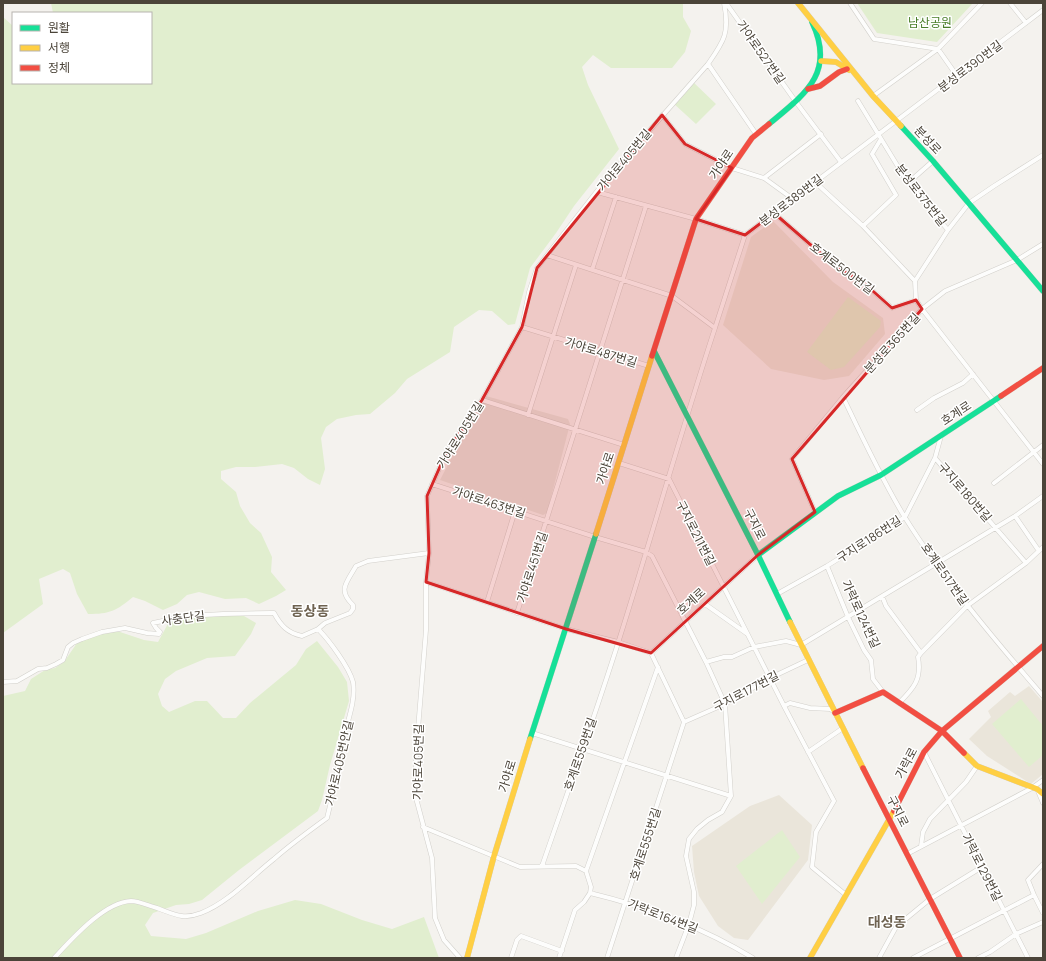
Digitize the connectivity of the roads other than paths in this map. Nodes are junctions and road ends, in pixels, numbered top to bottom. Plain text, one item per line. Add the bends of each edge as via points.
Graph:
1 (725, 3) edge
2 (798, 3) edge
3 (850, 3) edge
4 (982, 3) edge
5 (1010, 3) edge
6 (1043, 10) edge
7 (812, 22) junction
8 (1026, 23) junction
9 (938, 50) junction
10 (821, 61) junction
11 (708, 64) junction
12 (848, 69) junction
13 (854, 74) junction
14 (957, 76) junction
15 (807, 89) junction
16 (873, 96) junction
17 (858, 101) dead end
18 (796, 102) junction
19 (662, 115) junction
20 (896, 121) junction
21 (756, 134) junction
22 (821, 134) junction
23 (880, 137) junction
24 (1043, 155) edge
25 (933, 161) junction
26 (841, 162) junction
27 (732, 168) junction
28 (764, 178) junction
29 (816, 183) junction
30 (908, 183) junction
31 (597, 192) junction
32 (616, 197) junction
33 (793, 199) junction
34 (969, 203) junction
35 (646, 206) junction
36 (774, 213) junction
37 (696, 219) junction
38 (863, 226) junction
39 (948, 230) junction
40 (746, 235) junction
41 (1043, 244) edge
42 (547, 255) junction
43 (1017, 260) junction
44 (576, 265) junction
45 (592, 270) junction
46 (623, 280) junction
47 (915, 281) junction
48 (1043, 291) edge
49 (672, 296) junction
50 (916, 300) junction
51 (922, 309) junction
52 (522, 327) junction
53 (715, 328) junction
54 (552, 337) junction
55 (600, 351) junction
56 (654, 351) junction
57 (649, 366) junction
58 (1043, 368) edge
59 (973, 374) junction
60 (843, 397) junction
61 (482, 400) junction
62 (994, 401) junction
63 (918, 410) dead end
64 (687, 414) junction
65 (528, 415) junction
66 (576, 429) junction
67 (941, 436) junction
68 (624, 445) junction
69 (1043, 445) edge
70 (1033, 452) junction
71 (936, 458) junction
72 (618, 463) junction
73 (1043, 464) edge
74 (881, 475) junction
75 (668, 479) junction
76 (994, 483) dead end
77 (432, 484) junction
78 (1043, 496) edge
79 (515, 511) junction
80 (815, 512) junction
81 (1014, 516) junction
82 (905, 517) junction
83 (547, 520) junction
84 (995, 526) junction
85 (594, 537) junction
86 (1041, 549) edge
87 (646, 552) junction
88 (429, 554) junction
89 (758, 555) junction
90 (936, 563) junction
91 (1026, 563) junction
92 (827, 566) junction
93 (426, 582) junction
94 (723, 587) junction
95 (777, 594) junction
96 (882, 596) junction
97 (487, 602) junction
98 (705, 604) junction
99 (967, 606) junction
100 (517, 613) junction
101 (848, 617) junction
102 (685, 621) junction
103 (318, 629) junction
104 (566, 629) junction
105 (748, 634) junction
106 (618, 642) junction
107 (801, 645) junction
108 (754, 646) junction
109 (1043, 646) edge
110 (651, 653) junction
111 (921, 653) junction
112 (808, 660) junction
113 (706, 662) junction
114 (658, 667) junction
115 (1018, 668) junction
116 (770, 678) junction
117 (3, 682) edge
118 (883, 692) junction
119 (1043, 696) edge
120 (899, 703) junction
121 (725, 704) junction
122 (784, 706) junction
123 (835, 713) junction
124 (684, 722) junction
125 (843, 728) junction
126 (942, 731) junction
127 (532, 733) junction
128 (582, 749) junction
129 (808, 752) junction
130 (924, 752) junction
131 (625, 762) junction
132 (977, 766) junction
133 (667, 775) junction
134 (1043, 780) edge
135 (1034, 789) junction
136 (1043, 794) edge
137 (731, 796) junction
138 (948, 800) junction
139 (1043, 803) edge
140 (890, 819) junction
141 (961, 826) junction
142 (422, 827) junction
143 (921, 846) junction
144 (907, 854) junction
145 (494, 856) junction
146 (1043, 864) edge
147 (542, 866) junction
148 (982, 867) junction
149 (586, 871) junction
150 (590, 893) junction
151 (846, 895) junction
152 (1034, 895) junction
153 (930, 899) junction
154 (626, 902) junction
155 (1004, 911) junction
156 (1043, 913) edge
157 (1043, 922) edge
158 (689, 924) junction
159 (1016, 934) junction
160 (950, 939) junction
161 (562, 951) junction
162 (746, 956) edge
163 (54, 958) edge
164 (460, 958) edge
165 (467, 958) edge
166 (511, 958) edge
167 (559, 958) edge
168 (607, 958) edge
169 (676, 958) edge
170 (753, 958) edge
171 (810, 958) edge
172 (879, 958) edge
173 (913, 958) edge
174 (960, 958) edge
175 (978, 958) edge
176 (1028, 958) edge

1 - 11 street, 가야로405번길 via 725,37
1 - 18 street, 가야로527번길
2 - 7 main road, 분성로
3 - 9 street via 874,39
4 - 9 street
5 - 8 street
6 - 8 street, 분성로390번길
7 - 10 main road, 가야로 via 818,35
7 - 13 main road, 분성로
8 - 14 street, 분성로390번길
9 - 14 street
9 - 16 street
10 - 12 main road via 836,62
10 - 15 main road, 가야로 via 818,73
11 - 19 street, 가야로405번길
11 - 21 street
12 - 13 main road
12 - 15 main road via 839,72 820,86
13 - 16 main road, 분성로
14 - 20 street, 분성로390번길
15 - 18 main road, 가야로
16 - 20 main road, 분성로
17 - 23 street
18 - 21 main road, 가야로
18 - 22 street, 가야로527번길
19 - 27 street via 685,144
19 - 31 street, 가야로405번길
20 - 23 street, 분성로389번길
20 - 25 main road, 분성로
21 - 27 main road, 가야로
22 - 26 street, 가야로527번길
22 - 28 street
23 - 26 street, 분성로389번길
23 - 30 street, 분성로375번길
23 - 38 street, 분성로375번길 via 872,154 896,195
24 - 34 street, 분성로375번길
25 - 30 street
25 - 34 main road, 분성로
26 - 29 street, 분성로389번길
27 - 28 street
27 - 37 main road, 가야로
28 - 33 street
29 - 33 street, 분성로389번길
29 - 38 street
30 - 39 street, 분성로375번길
31 - 32 street
31 - 42 street, 가야로405번길
32 - 35 street
32 - 45 street
33 - 36 street, 분성로389번길
34 - 39 street, 분성로375번길
34 - 43 main road, 분성로
35 - 37 street
35 - 46 street
36 - 40 street, 분성로389번길
36 - 50 street, 호계로500번길 via 834,265 865,284 892,308
37 - 40 street
37 - 49 main road, 가야로
38 - 47 street
39 - 47 street, 분성로375번길
40 - 53 street
41 - 43 street, 분성로365번길
42 - 44 street
42 - 52 street, 가야로405번길 via 537,268
43 - 48 main road, 분성로
43 - 51 street, 분성로365번길 via 945,291
44 - 45 street
44 - 54 street, 가야로487번길
45 - 46 street
46 - 49 street
46 - 55 street
47 - 50 street
49 - 53 street
49 - 56 main road, 가야로
50 - 51 street
51 - 59 street
51 - 60 street, 분성로365번길
52 - 54 street, 가야로487번길
52 - 61 street, 가야로405번길
53 - 64 street
54 - 55 street, 가야로487번길
54 - 65 street
55 - 57 street, 가야로487번길
55 - 66 street
56 - 57 main road, 가야로
56 - 64 main road, 구지로
57 - 68 main road, 가야로
58 - 62 main road, 호계로
59 - 62 street
59 - 63 street via 964,383 934,398
60 - 74 street
60 - 80 street, 분성로365번길 via 792,459
61 - 65 street
61 - 77 street, 가야로405번길 via 446,453
62 - 67 main road, 호계로
62 - 70 street
64 - 75 street, 구지로211번길
64 - 89 main road, 구지로
65 - 66 street
66 - 68 street
66 - 83 street
67 - 71 street, 구지로186번길
67 - 74 main road, 호계로
68 - 72 main road, 가야로
69 - 70 street
70 - 73 street
70 - 76 street
71 - 82 street, 구지로186번길
71 - 84 street, 구지로180번길
72 - 75 street
72 - 85 main road, 가야로
74 - 80 main road, 호계로 via 838,496
74 - 82 street, 호계로517번길
75 - 87 street, 구지로211번길
75 - 94 street, 구지로211번길
77 - 79 street, 가야로463번길
77 - 88 street, 가야로405번길 via 427,496
78 - 81 street, 구지로180번길
79 - 83 street, 가야로463번길
79 - 97 street
80 - 89 main road, 호계로
81 - 84 street, 구지로180번길
81 - 86 street
82 - 90 street, 호계로517번길
82 - 92 street, 구지로186번길
83 - 85 street, 가야로463번길
83 - 100 street, 가야로451번길
84 - 90 street, 구지로180번길
84 - 91 street
85 - 87 street
85 - 104 main road, 가야로
86 - 91 street
87 - 102 street via 652,556
87 - 106 street, 구지로211번길
88 - 93 street, 가야로405번길
88 - 103 street via 368,561 356,566 344,591 345,597 353,605 353,610
89 - 94 street, 호계로
89 - 95 main road, 구지로
90 - 96 street, 구지로180번길
90 - 99 street, 호계로517번길
91 - 99 street
92 - 95 street, 구지로186번길
92 - 101 street, 가락로124번길
93 - 97 street, 가야로451번길
93 - 142 street, 가야로405번길 via 426,630 416,754 416,798
94 - 98 street, 호계로
94 - 105 street, 구지로211번길
95 - 107 main road, 구지로
96 - 101 street, 구지로180번길
96 - 111 street via 886,606
97 - 100 street, 가야로451번길
98 - 102 street, 호계로
98 - 105 street
99 - 111 street
99 - 115 street, 호계로517번길
100 - 104 street, 가야로451번길
101 - 107 street, 구지로180번길
101 - 118 street, 가락로124번길 via 871,660 873,679
102 - 110 street, 호계로
102 - 113 street
103 - 117 street, 사충단길 via 302,636 291,633 271,612 186,616 153,623 159,634 117,628 82,639 68,647 63,660 56,664 38,669 17,681
103 - 163 street, 가야로405번안길 via 342,659 353,683 351,713 327,818 211,908 191,916 180,916 131,901 117,905 107,909 83,928
104 - 106 street
104 - 127 main road, 가야로
105 - 108 street, 구지로211번길
106 - 110 street
106 - 128 street, 호계로559번길
107 - 108 street via 786,642
107 - 112 main road, 구지로
108 - 113 street via 732,658 724,657
108 - 116 street, 구지로211번길
109 - 115 main road, 가락로
110 - 114 street
111 - 120 street via 918,657 917,682
112 - 116 street, 구지로177번길
112 - 123 main road, 구지로
113 - 121 street
114 - 124 street
114 - 131 street
115 - 119 street
115 - 126 main road, 가락로
116 - 121 street, 구지로177번길
116 - 122 street, 구지로211번길
118 - 120 main road, 가락로124번길
118 - 123 main road
120 - 126 main road, 가락로124번길
121 - 124 street, 구지로177번길
121 - 137 street
122 - 123 street via 790,703
122 - 129 street, 구지로211번길
123 - 125 main road, 구지로
124 - 133 street, 호계로555번길
125 - 129 street
125 - 140 main road, 구지로
126 - 130 main road, 가락로
126 - 132 main road, 가락로124번길
127 - 128 street
127 - 145 main road, 가야로
128 - 131 street
128 - 147 street, 호계로559번길
129 - 151 street, 구지로211번길 via 834,801 816,832 812,867
130 - 138 street, 가락로129번길
130 - 140 main road, 가락로
131 - 133 street
131 - 149 street
132 - 135 main road
132 - 138 street via 966,782
133 - 137 street
133 - 154 street, 호계로555번길
134 - 135 street
135 - 136 main road
135 - 139 street
135 - 141 street
137 - 158 street via 722,812 708,820 689,838 686,856 694,892 694,905
138 - 141 street, 가락로129번길
138 - 143 street via 930,819 923,832
140 - 144 main road, 구지로
140 - 151 main road, 가락로
141 - 143 street
141 - 148 street, 가락로129번길
142 - 145 street
142 - 164 street, 가야로405번길 via 432,858 435,918 444,940
143 - 144 street
144 - 153 main road, 구지로
145 - 147 street via 520,867
145 - 165 main road, 가야로
146 - 152 street via 1028,880
147 - 149 street via 576,866
148 - 153 street
148 - 155 street, 가락로129번길
149 - 150 street via 591,887
150 - 154 street, 가락로164번길
150 - 161 street via 575,910
151 - 171 main road, 가락로
152 - 155 street
152 - 156 street
153 - 160 main road, 구지로
153 - 172 street via 896,927
154 - 158 street, 가락로164번길
154 - 168 street, 호계로555번길
155 - 159 street, 가락로129번길
155 - 160 street
157 - 159 street
158 - 162 street, 가락로164번길
158 - 169 street
159 - 175 street
159 - 176 street, 가락로129번길
160 - 173 street
160 - 174 main road, 구지로
161 - 166 street via 521,936
161 - 167 street
162 - 170 street, 가락로164번길

